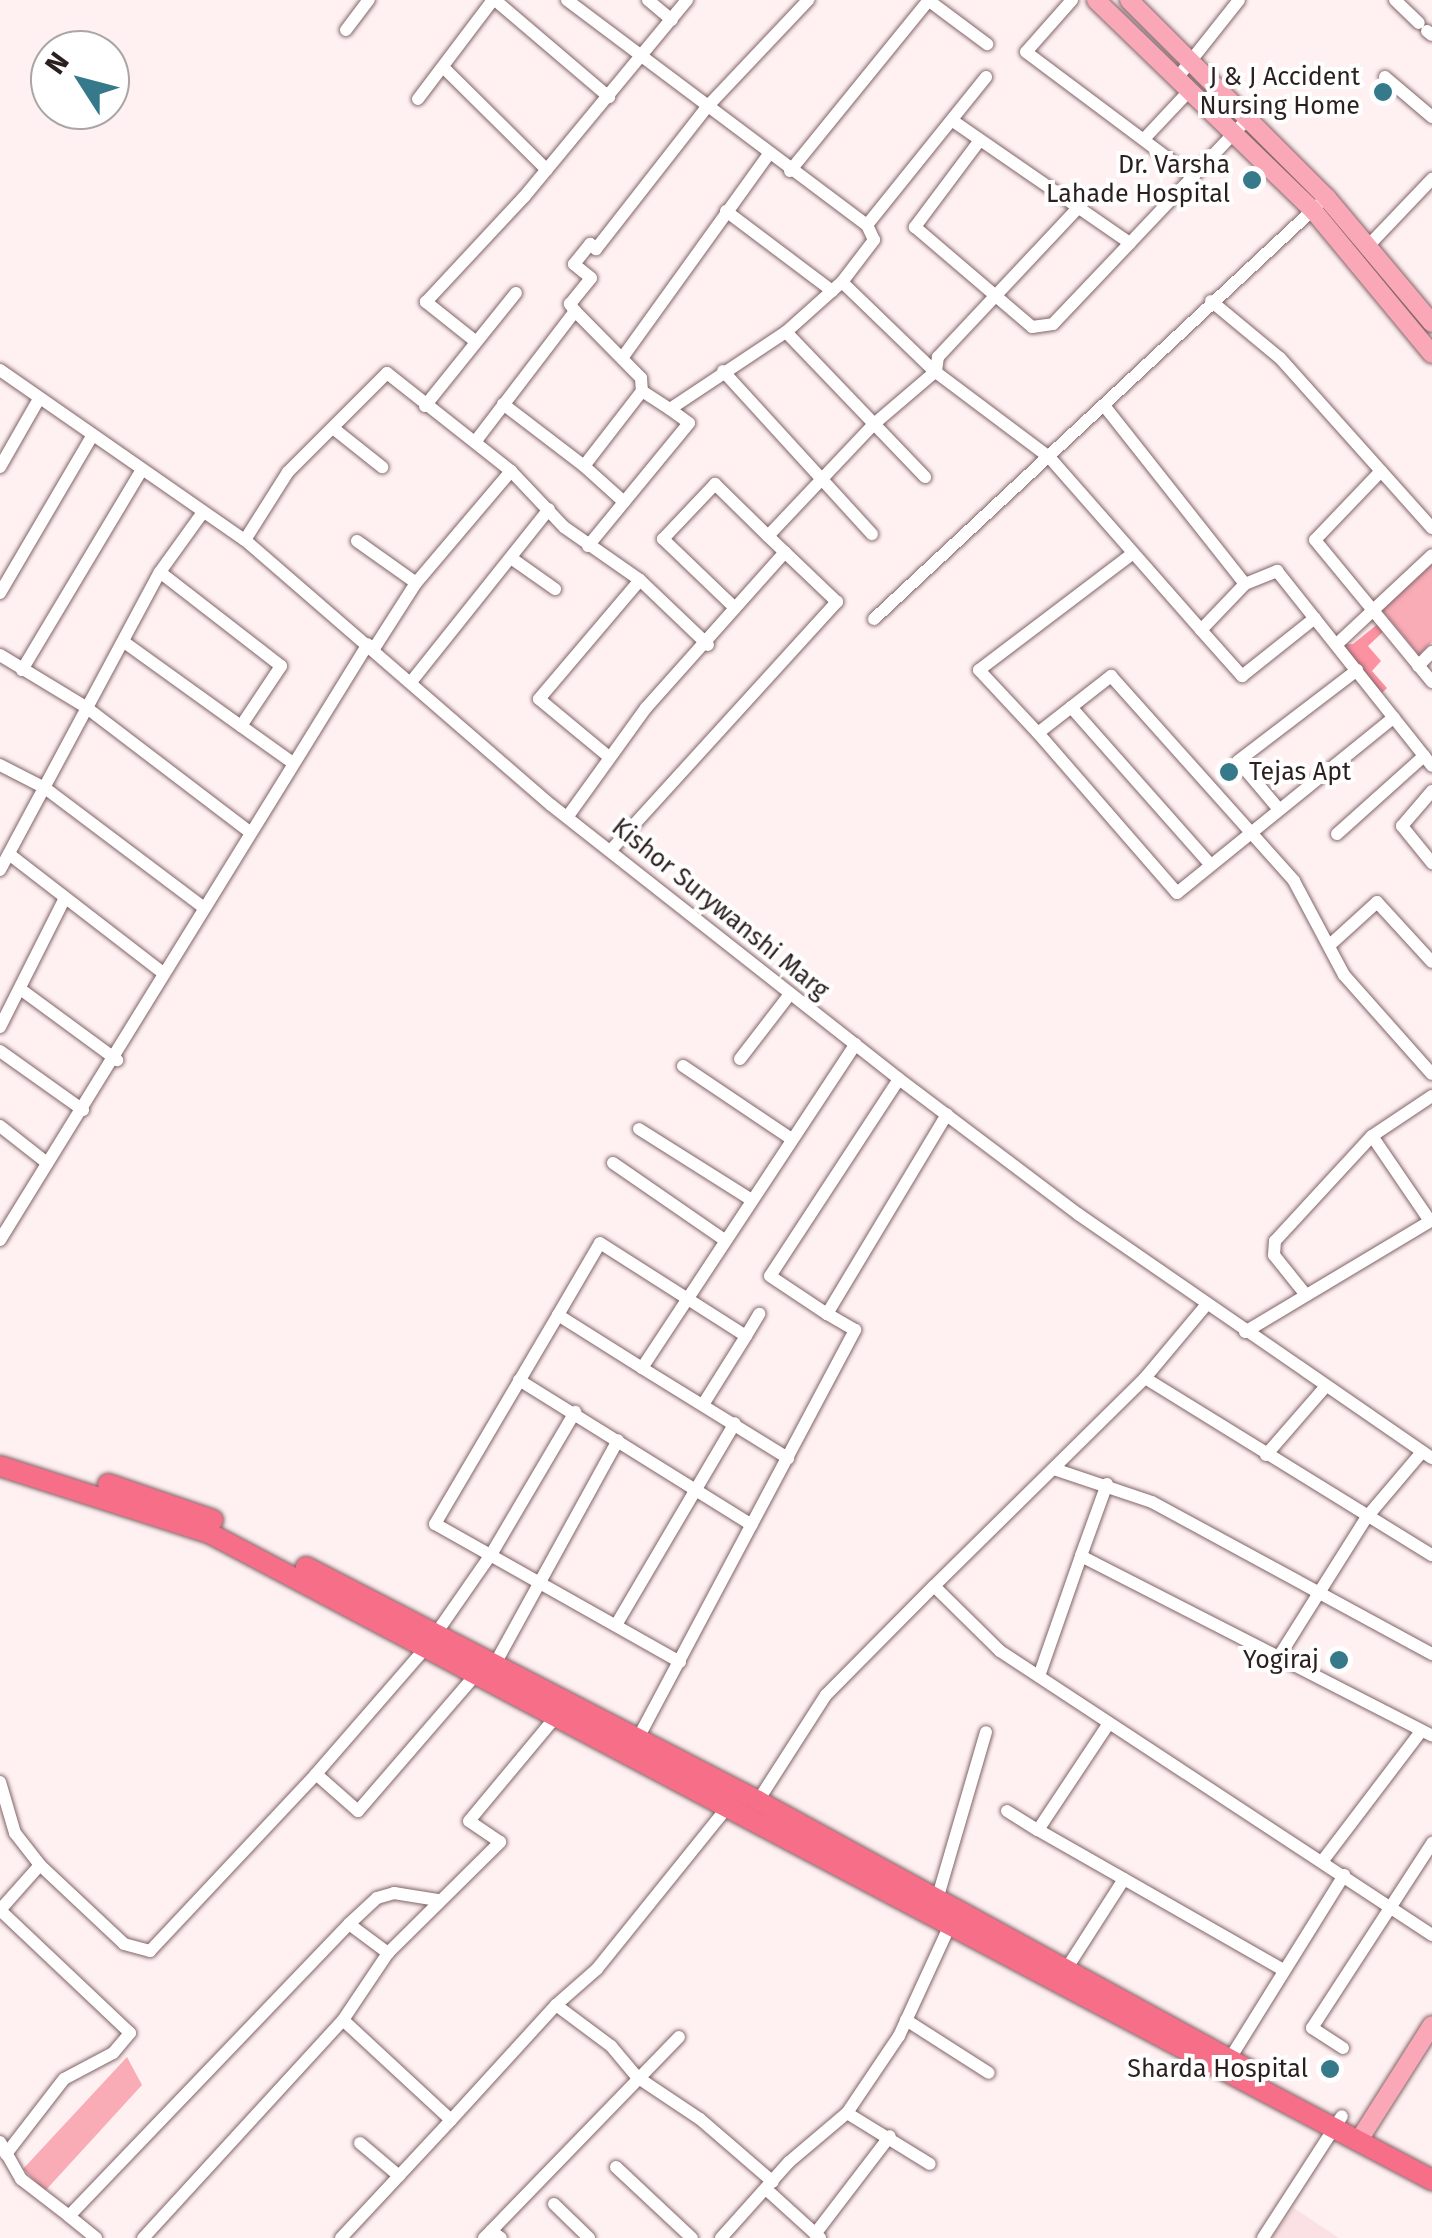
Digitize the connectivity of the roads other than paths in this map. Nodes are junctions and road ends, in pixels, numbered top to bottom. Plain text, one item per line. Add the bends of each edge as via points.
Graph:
1 (369, 0) edge
2 (494, 0) edge
3 (567, 0) edge
4 (648, 0) edge
5 (688, 0) edge
6 (808, 0) edge
7 (928, 0) edge
8 (1072, 0) edge
9 (1096, 0) edge
10 (1128, 0) edge
11 (1240, 0) edge
12 (1395, 0) edge
13 (672, 20) junction
14 (346, 30) dead end
15 (1426, 30) edge
16 (987, 44) dead end
17 (641, 58) junction
18 (1194, 62) junction
19 (442, 67) junction
20 (986, 77) dead end
21 (1385, 77) dead end
22 (1184, 83) junction
23 (609, 98) junction
24 (418, 99) dead end
25 (706, 108) junction
26 (1250, 116) junction
27 (1432, 117) edge
28 (953, 121) junction
29 (1236, 131) junction
30 (1145, 138) junction
31 (980, 140) junction
32 (768, 155) junction
33 (548, 170) junction
34 (790, 171) junction
35 (1193, 177) junction
36 (1432, 179) edge
37 (1320, 203) junction
38 (1077, 209) junction
39 (726, 211) junction
40 (867, 225) junction
41 (1130, 242) junction
42 (1370, 244) junction
43 (837, 286) junction
44 (516, 293) dead end
45 (996, 294) junction
46 (1211, 301) junction
47 (575, 311) junction
48 (1432, 323) edge
49 (786, 332) junction
50 (476, 341) junction
51 (1432, 354) edge
52 (624, 358) junction
53 (0, 370) edge
54 (723, 371) junction
55 (936, 372) junction
56 (642, 391) junction
57 (38, 399) junction
58 (503, 404) junction
59 (424, 406) junction
60 (1106, 408) junction
61 (670, 409) junction
62 (874, 424) junction
63 (333, 428) junction
64 (92, 436) junction
65 (475, 442) junction
66 (1050, 458) junction
67 (584, 466) junction
68 (0, 467) edge
69 (382, 467) dead end
70 (141, 471) junction
71 (1381, 471) junction
72 (510, 472) junction
73 (925, 477) dead end
74 (822, 481) junction
75 (624, 502) junction
76 (548, 509) junction
77 (201, 514) junction
78 (1432, 528) edge
79 (872, 534) dead end
80 (768, 536) junction
81 (245, 540) junction
82 (357, 541) dead end
83 (588, 546) junction
84 (786, 552) junction
85 (1132, 554) junction
86 (1432, 554) edge
87 (511, 558) junction
88 (160, 572) junction
89 (640, 580) junction
90 (416, 583) junction
91 (1245, 584) junction
92 (555, 589) dead end
93 (0, 593) edge
94 (736, 608) junction
95 (1372, 608) junction
96 (1314, 618) junction
97 (874, 620) dead end
98 (1201, 630) junction
99 (124, 642) junction
100 (1337, 644) junction
101 (708, 645) junction
102 (372, 646) junction
103 (1432, 652) edge
104 (0, 655) edge
105 (1418, 666) junction
106 (22, 670) junction
107 (1357, 670) junction
108 (412, 682) junction
109 (1432, 682) edge
110 (1071, 707) junction
111 (86, 708) junction
112 (1394, 716) junction
113 (241, 726) junction
114 (1038, 733) junction
115 (609, 757) junction
116 (1428, 761) edge
117 (293, 764) junction
118 (0, 765) edge
119 (45, 788) junction
120 (1432, 790) edge
121 (1277, 807) junction
122 (568, 816) junction
123 (250, 832) junction
124 (1337, 834) dead end
125 (1247, 836) junction
126 (611, 850) junction
127 (9, 854) junction
128 (1432, 863) edge
129 (1210, 864) junction
130 (0, 870) edge
131 (65, 898) junction
132 (204, 908) junction
133 (1332, 943) junction
134 (1432, 962) edge
135 (164, 974) junction
136 (24, 991) junction
137 (790, 994) junction
138 (0, 1027) edge
139 (856, 1044) junction
140 (0, 1052) edge
141 (740, 1059) dead end
142 (117, 1060) junction
143 (683, 1066) dead end
144 (1432, 1074) edge
145 (899, 1079) junction
146 (1432, 1096) edge
147 (83, 1110) junction
148 (947, 1114) junction
149 (0, 1126) edge
150 (639, 1129) dead end
151 (1372, 1136) junction
152 (790, 1138) junction
153 (48, 1163) junction
154 (613, 1163) dead end
155 (750, 1199) junction
156 (0, 1204) edge
157 (15, 1215) junction
158 (1431, 1221) edge
159 (723, 1239) junction
160 (0, 1240) edge
161 (1306, 1296) junction
162 (684, 1298) junction
163 (1207, 1304) junction
164 (760, 1314) dead end
165 (827, 1314) junction
166 (558, 1315) junction
167 (1245, 1332) junction
168 (746, 1336) junction
169 (642, 1368) junction
170 (1145, 1378) junction
171 (519, 1380) junction
172 (1326, 1386) junction
173 (704, 1404) junction
174 (575, 1412) junction
175 (735, 1423) junction
176 (618, 1440) junction
177 (1266, 1455) junction
178 (1427, 1455) edge
179 (0, 1456) edge
180 (788, 1458) junction
181 (0, 1466) edge
182 (1054, 1470) junction
183 (1108, 1484) junction
184 (695, 1489) junction
185 (1366, 1518) junction
186 (752, 1525) junction
187 (492, 1553) junction
188 (1432, 1555) edge
189 (1081, 1556) junction
190 (536, 1580) junction
191 (934, 1586) junction
192 (1319, 1593) junction
193 (616, 1625) junction
194 (432, 1638) junction
195 (1432, 1654) edge
196 (1278, 1658) junction
197 (680, 1662) junction
198 (487, 1667) junction
199 (1039, 1676) junction
200 (558, 1714) junction
201 (1110, 1722) junction
202 (986, 1732) dead end
203 (1426, 1734) edge
204 (634, 1745) junction
205 (316, 1774) junction
206 (0, 1782) edge
207 (733, 1798) junction
208 (754, 1809) junction
209 (1007, 1811) dead end
210 (1038, 1830) junction
211 (7, 1834) edge
212 (1432, 1843) edge
213 (1324, 1859) junction
214 (40, 1865) junction
215 (1344, 1875) junction
216 (1124, 1880) junction
217 (436, 1900) junction
218 (1387, 1906) junction
219 (0, 1910) edge
220 (944, 1913) junction
221 (349, 1924) junction
222 (1432, 1935) edge
223 (388, 1954) junction
224 (1282, 1969) junction
225 (1065, 1971) junction
226 (556, 2005) junction
227 (343, 2020) junction
228 (906, 2020) junction
229 (1432, 2025) edge
230 (678, 2037) dead end
231 (1432, 2044) edge
232 (1343, 2048) dead end
233 (1229, 2060) junction
234 (989, 2074) dead end
235 (637, 2078) junction
236 (1271, 2089) junction
237 (847, 2112) junction
238 (451, 2120) junction
239 (1339, 2122) junction
240 (890, 2136) junction
241 (1368, 2136) junction
242 (360, 2143) dead end
243 (3, 2148) edge
244 (930, 2164) dead end
245 (1432, 2164) edge
246 (616, 2167) dead end
247 (399, 2176) junction
248 (1432, 2180) edge
249 (769, 2186) junction
250 (554, 2204) dead end
251 (69, 2216) junction
252 (492, 2236) edge
253 (817, 2236) edge
254 (96, 2238) edge
255 (143, 2238) edge
256 (341, 2238) edge
257 (589, 2238) edge
258 (692, 2238) edge
259 (721, 2238) edge
260 (1263, 2238) edge

1 - 14 street
2 - 19 street
2 - 23 street
3 - 17 street
4 - 13 street
5 - 13 street
6 - 25 street
7 - 16 street
7 - 34 street
8 - 30 street via 1026,52
9 - 22 main road
10 - 18 main road
11 - 18 street
12 - 15 street
13 - 17 street
17 - 23 street
17 - 25 street
18 - 22 street
18 - 26 main road
19 - 24 street
19 - 33 street
20 - 28 street
21 - 27 street
22 - 29 main road
22 - 30 street
23 - 33 street
25 - 32 street
25 - 47 street via 596,249 590,244 574,264 591,278 570,304
26 - 29 street
26 - 37 main road
28 - 31 street
28 - 40 street
29 - 35 street
29 - 37 main road
30 - 35 street
31 - 38 street
31 - 45 street via 916,226
32 - 34 street
32 - 39 street
33 - 50 street via 426,302
34 - 40 street
35 - 41 street
36 - 42 street
37 - 42 main road
37 - 46 street
37 - 51 main road
38 - 41 street
38 - 45 street
39 - 43 street
39 - 52 street
40 - 43 street via 874,240
41 - 45 street via 1053,324 1032,327
42 - 48 main road
43 - 49 street
43 - 55 street
44 - 50 street
45 - 55 street via 938,357
46 - 60 street
46 - 71 street via 1280,358
47 - 52 street
47 - 58 street
49 - 54 street
49 - 62 street
50 - 59 street
52 - 56 street via 641,378
53 - 57 street, Kishor Surywanshi Marg
54 - 61 street
54 - 74 street
55 - 62 street
55 - 66 street
56 - 61 street
56 - 67 street
57 - 64 street, Kishor Surywanshi Marg
57 - 68 street
58 - 65 street
58 - 67 street
59 - 63 street via 387,373
59 - 65 street
60 - 66 street
60 - 91 street
61 - 75 street via 689,423
62 - 73 street
62 - 74 street
63 - 69 street
63 - 81 street via 288,472
64 - 70 street, Kishor Surywanshi Marg
64 - 93 street
65 - 72 street
66 - 85 street
66 - 97 street
67 - 75 street
70 - 77 street, Kishor Surywanshi Marg
70 - 106 street
71 - 78 street
71 - 95 street via 1315,540
72 - 76 street
72 - 90 street
74 - 79 street
74 - 80 street
75 - 83 street
76 - 83 street
76 - 87 street
77 - 81 street, Kishor Surywanshi Marg
77 - 88 street
80 - 84 street
80 - 94 street via 715,484 664,539
81 - 102 street, Kishor Surywanshi Marg
82 - 90 street
83 - 89 street
84 - 94 street
84 - 126 street via 838,602
85 - 98 street
85 - 114 street via 979,670
86 - 95 street
87 - 92 street
87 - 108 street
88 - 99 street
88 - 113 street via 280,666
89 - 101 street
89 - 115 street via 539,699
90 - 102 street
91 - 96 street via 1276,571
91 - 98 street
94 - 101 street
95 - 100 street
95 - 105 street
96 - 98 street via 1242,676
96 - 100 street
99 - 111 street
99 - 113 street
100 - 107 street
101 - 115 street
102 - 108 street, Kishor Surywanshi Marg
102 - 117 street
103 - 105 street
104 - 106 street
105 - 109 street
106 - 111 street
107 - 112 street
107 - 121 street via 1238,761
108 - 122 street, Kishor Surywanshi Marg
110 - 114 street
110 - 125 street via 1111,676
110 - 129 street
111 - 119 street
111 - 123 street
112 - 116 street
112 - 121 street
113 - 117 street
114 - 129 street via 1177,893
115 - 122 street
116 - 124 street
117 - 123 street
118 - 119 street
119 - 127 street
119 - 132 street
120 - 128 street via 1402,826
121 - 125 street
122 - 126 street, Kishor Surywanshi Marg
123 - 132 street
125 - 129 street
125 - 133 street via 1294,881
126 - 137 street, Kishor Surywanshi Marg
127 - 130 street
127 - 131 street
131 - 135 street
131 - 136 street
132 - 135 street
133 - 134 street via 1376,902
133 - 144 street via 1344,975
135 - 142 street
136 - 138 street
136 - 142 street
137 - 139 street, Kishor Surywanshi Marg
137 - 141 street
139 - 145 street, Kishor Surywanshi Marg
139 - 152 street
140 - 147 street
142 - 147 street
143 - 152 street
145 - 148 street, Kishor Surywanshi Marg
145 - 165 street via 770,1276
146 - 151 street
147 - 153 street
148 - 163 street, Kishor Surywanshi Marg
148 - 165 street
149 - 153 street
150 - 155 street
151 - 158 street
151 - 161 street via 1274,1241 1274,1255
152 - 155 street
153 - 157 street
154 - 159 street
155 - 159 street
156 - 157 street
157 - 160 street
158 - 161 street
159 - 162 street
161 - 167 street
162 - 166 street via 600,1242
162 - 168 street
162 - 169 street
163 - 167 street, Kishor Surywanshi Marg
163 - 170 street
164 - 168 street
165 - 180 street via 854,1330
166 - 169 street
166 - 171 street
167 - 172 street, Kishor Surywanshi Marg
168 - 173 street
169 - 173 street
170 - 177 street
170 - 182 street
171 - 174 street
171 - 187 street via 435,1524
172 - 177 street
172 - 178 street, Kishor Surywanshi Marg
173 - 175 street
174 - 176 street
174 - 187 street
175 - 180 street
175 - 184 street
176 - 184 street
176 - 190 street
177 - 185 street
178 - 185 street
179 - 194 highway via 184,1506
180 - 186 street
181 - 194 highway via 186,1523
182 - 183 street
182 - 191 street
183 - 189 street
183 - 192 street
184 - 186 street
184 - 193 street
185 - 188 street
185 - 192 street
186 - 197 street
187 - 190 street
187 - 194 street
189 - 196 street
189 - 199 street
190 - 193 street
190 - 198 street via 537,1593
191 - 199 street via 1000,1650
191 - 208 street via 826,1695
192 - 195 street
192 - 196 street
193 - 197 street
194 - 198 highway
194 - 205 street
196 - 203 street
197 - 204 street
198 - 200 highway
198 - 204 highway
198 - 205 street via 358,1811
199 - 201 street
200 - 204 highway
200 - 217 street via 468,1820 500,1842
201 - 210 street
201 - 213 street
202 - 220 street
203 - 213 street
204 - 207 highway
205 - 214 street via 150,1951 124,1944
206 - 211 street
207 - 208 highway
207 - 226 street via 596,1969
208 - 220 highway
209 - 210 street
210 - 216 street
211 - 214 street
212 - 218 street
213 - 215 street
214 - 219 street
215 - 218 street
215 - 224 street
216 - 224 street
216 - 225 street
217 - 221 street via 394,1893 377,1898
217 - 223 street
218 - 222 street
218 - 232 street via 1312,2028
219 - 243 street via 130,2033 122,2046 64,2080
220 - 225 highway
220 - 228 street
220 - 236 highway
221 - 223 street
221 - 251 street
223 - 227 street
224 - 233 street
225 - 233 highway
226 - 235 street via 611,2046
226 - 238 street
227 - 238 street
227 - 255 street
228 - 234 street
228 - 237 street
229 - 241 main road
230 - 235 street
231 - 241 main road
233 - 236 highway
235 - 249 street via 700,2119
235 - 252 street
236 - 239 highway
237 - 240 street
237 - 249 street
238 - 247 street
239 - 241 highway
239 - 260 street
240 - 244 street
240 - 253 street
241 - 245 highway
241 - 248 highway
242 - 247 street
243 - 251 street via 21,2179
246 - 258 street
247 - 256 street
249 - 253 street
249 - 259 street
250 - 257 street
251 - 254 street

